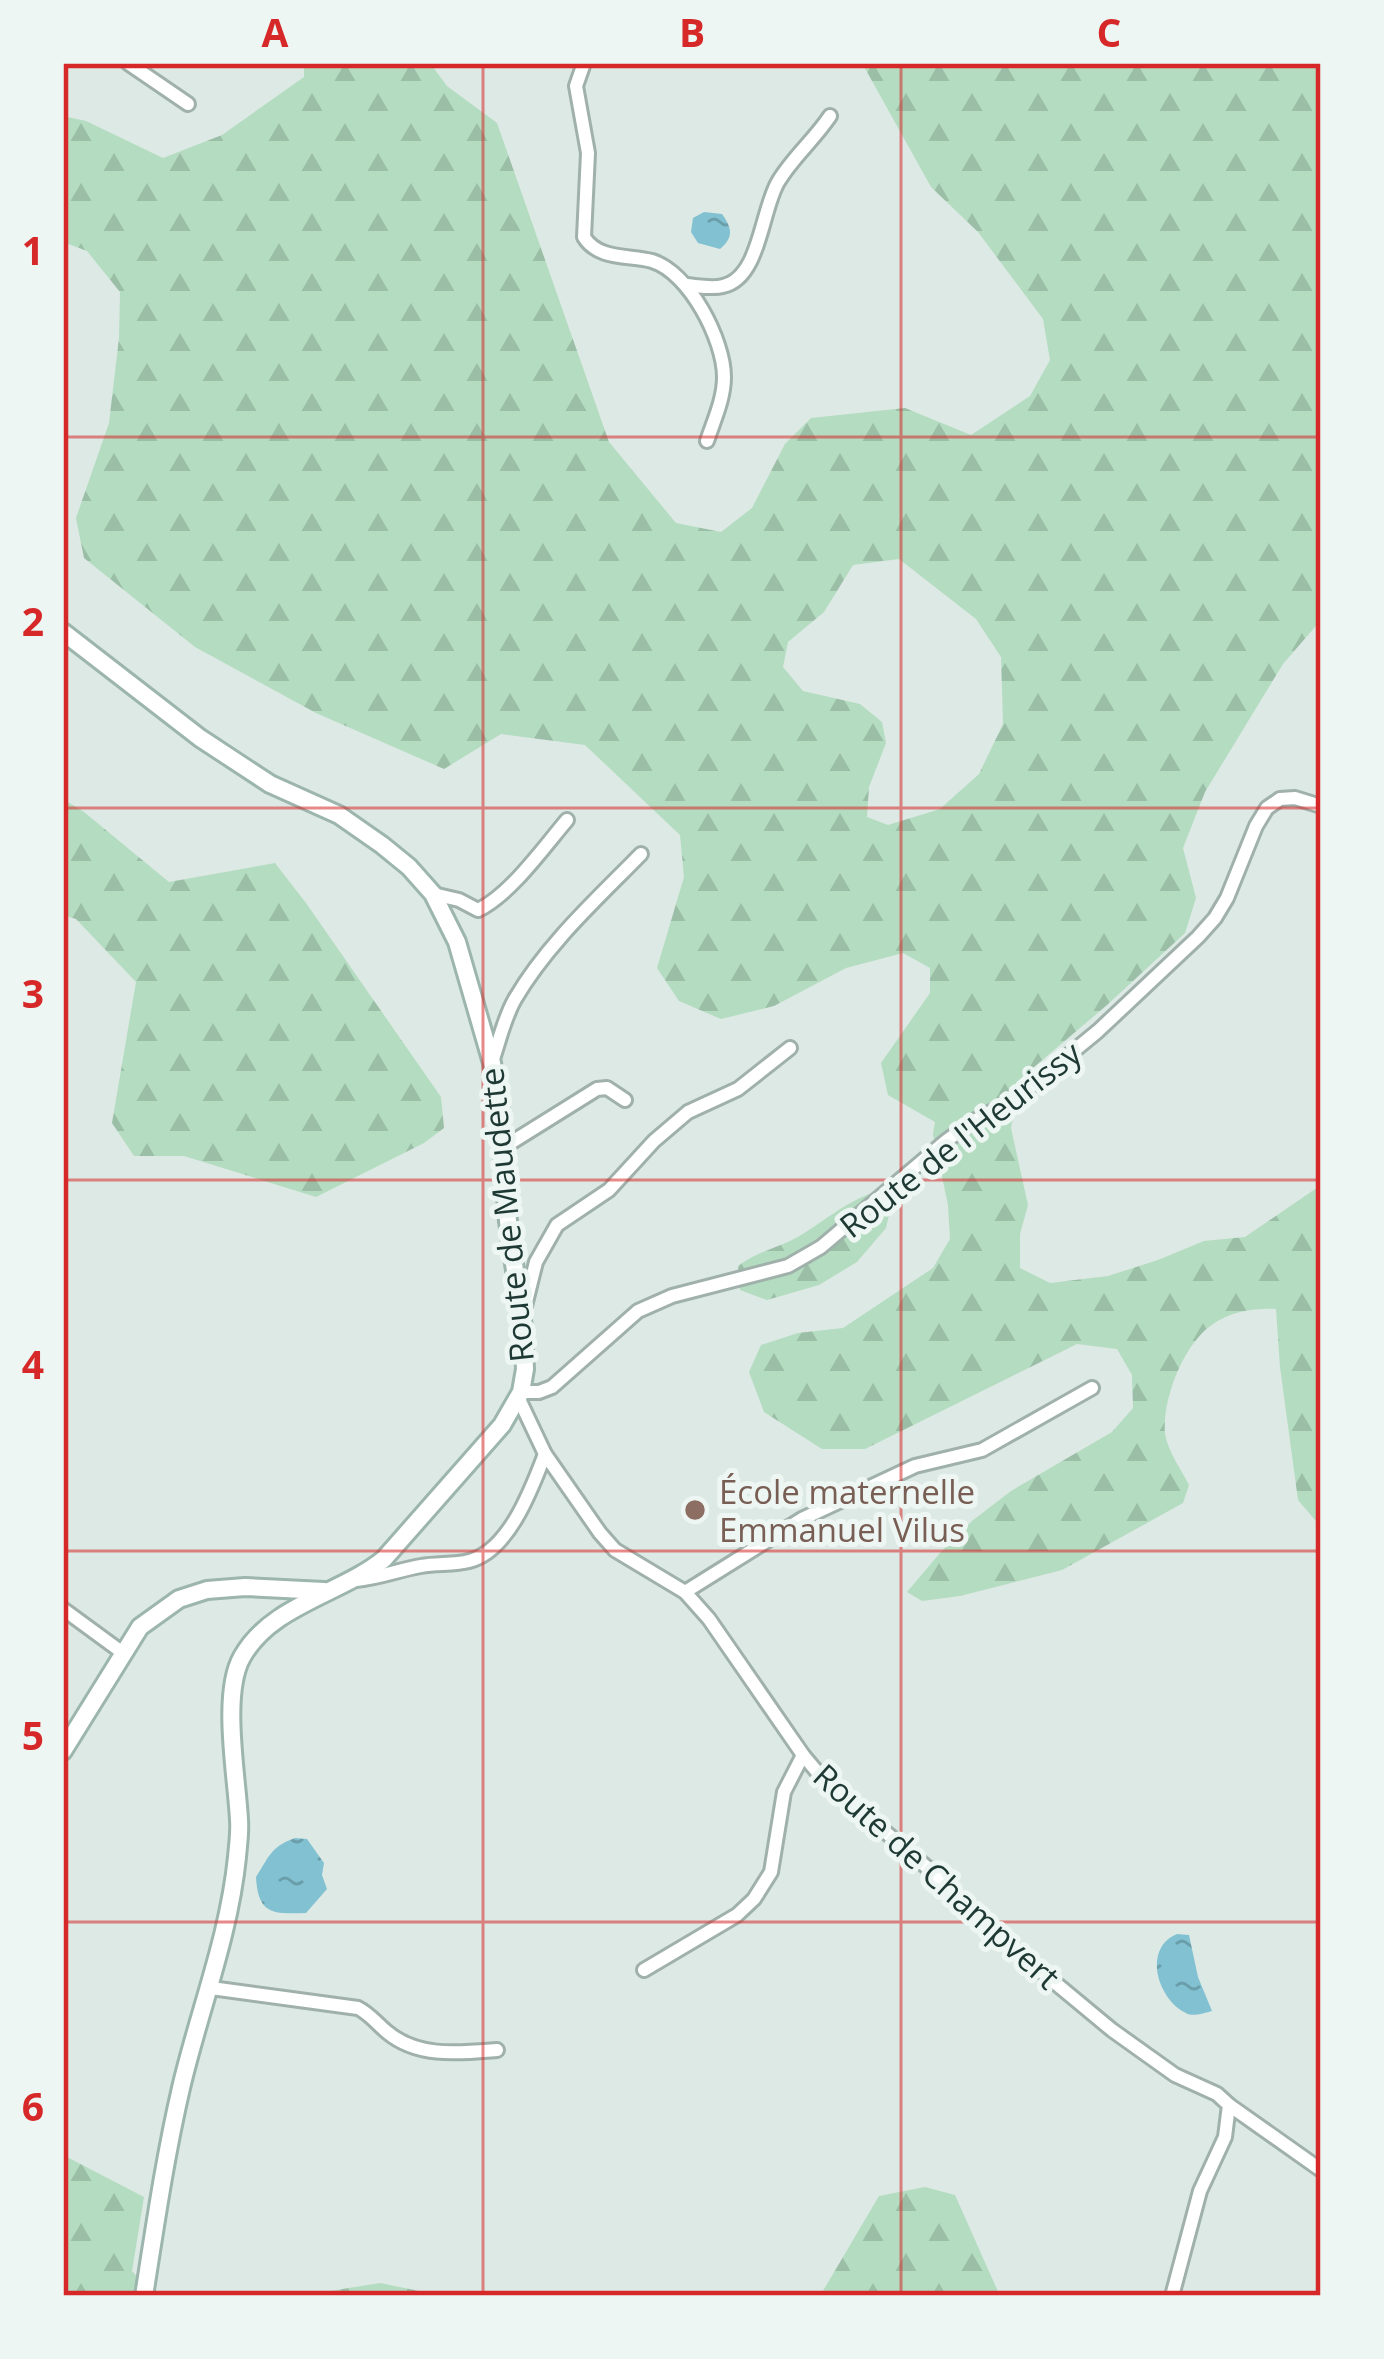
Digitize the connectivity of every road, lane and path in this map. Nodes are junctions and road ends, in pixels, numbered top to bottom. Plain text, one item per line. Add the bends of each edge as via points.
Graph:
1 (128, 63) edge
2 (584, 63) edge
3 (188, 104) dead end
4 (830, 116) dead end
5 (686, 285) junction
6 (707, 441) dead end
7 (63, 632) edge
8 (1321, 806) edge
9 (567, 820) dead end
10 (641, 854) dead end
11 (433, 894) junction
12 (790, 1048) dead end
13 (492, 1064) junction
14 (625, 1100) dead end
15 (503, 1147) junction
16 (522, 1317) junction
17 (1091, 1388) dead end
18 (519, 1394) junction
19 (545, 1454) junction
20 (353, 1580) junction
21 (326, 1591) junction
22 (685, 1592) junction
23 (63, 1609) edge
24 (123, 1653) junction
25 (63, 1751) edge
26 (803, 1755) junction
27 (644, 1970) dead end
28 (211, 1988) junction
29 (497, 2050) dead end
30 (1229, 2105) junction
31 (1321, 2170) edge
32 (144, 2296) edge
33 (1172, 2296) edge

1 - 3 street
2 - 5 street via 576,86 588,153 584,236 596,250 670,269
4 - 5 street via 774,189 743,274 719,288
5 - 6 street via 723,365
7 - 11 street, Route de Maudette via 200,738 382,845
8 - 18 street, Route de l'Heurissy via 1294,798 1267,808 1227,898 1198,937 1098,1031 1014,1100 946,1141 821,1247 788,1266 638,1311 552,1387
9 - 11 street via 486,907
10 - 13 street via 522,988
11 - 13 street, Route de Maudette via 457,943
12 - 16 street via 738,1089 688,1112 609,1190 557,1225 536,1262
13 - 15 street, Route de Maudette
14 - 15 street via 597,1088
15 - 16 street, Route de Maudette
16 - 18 street, Route de Maudette
17 - 22 street via 982,1450 915,1466 802,1519
18 - 19 street, Route de Champvert
18 - 20 street, Route de Maudette via 502,1425 395,1548
19 - 20 street via 512,1524 478,1558
19 - 22 street, Route de Champvert via 615,1550
20 - 21 street, Route de Maudette
21 - 24 street via 207,1590 158,1612
21 - 28 street, Route de Maudette via 261,1635 236,1672 240,1827
22 - 26 street, Route de Champvert
23 - 24 street
24 - 25 street
26 - 27 street via 784,1792 771,1873 754,1899
26 - 30 street, Route de Champvert via 1064,1991 1146,2056
28 - 29 street via 358,2008 422,2050
28 - 32 street, Route de Maudette via 178,2105
30 - 31 street, Route de Champvert
30 - 33 street

